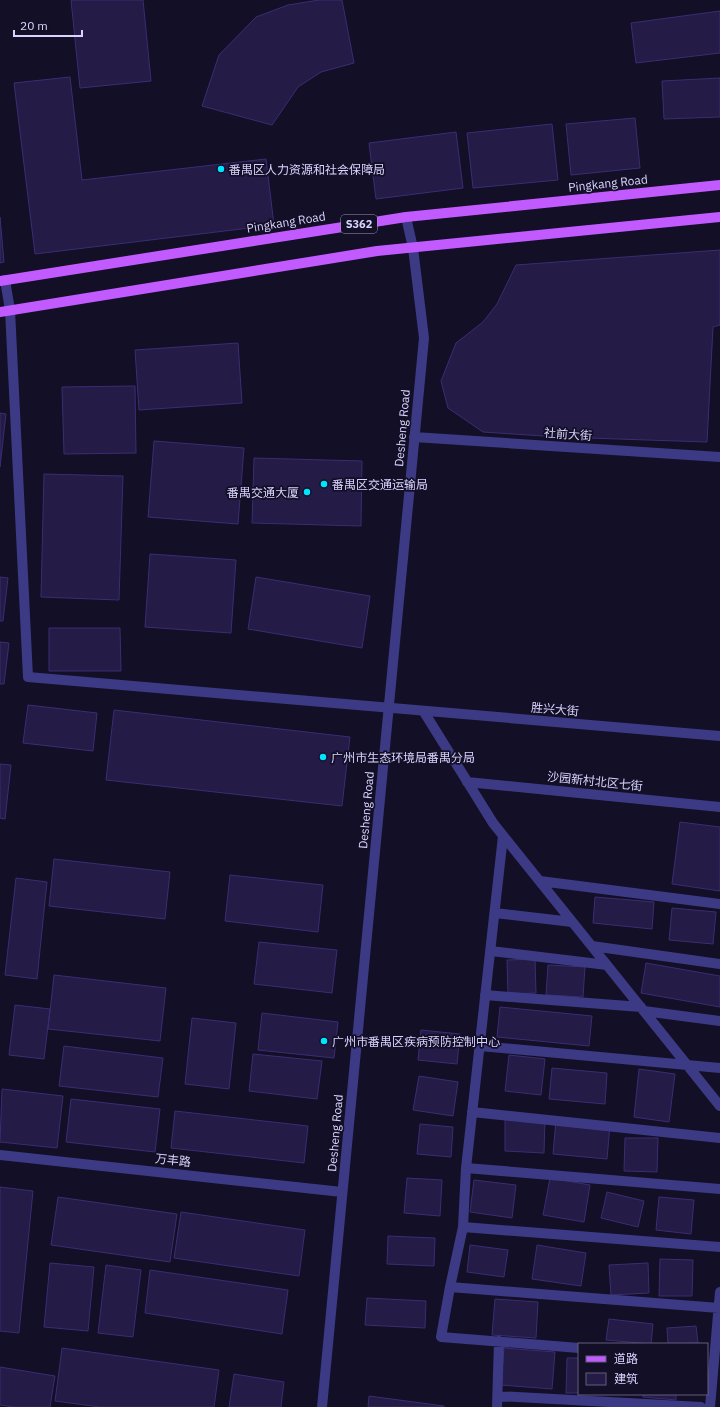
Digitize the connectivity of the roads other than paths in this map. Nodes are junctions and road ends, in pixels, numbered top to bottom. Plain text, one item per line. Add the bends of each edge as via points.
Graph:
1 (720, 185) edge
2 (406, 217) junction
3 (720, 217) edge
4 (413, 248) junction
5 (3, 280) edge
6 (10, 310) junction
7 (0, 312) edge
8 (414, 437) junction
9 (720, 457) edge
10 (388, 708) junction
11 (424, 712) junction
12 (720, 736) edge
13 (467, 782) junction
14 (720, 807) edge
15 (503, 836) junction
16 (540, 881) junction
17 (720, 904) edge
18 (495, 913) junction
19 (572, 922) junction
20 (592, 946) junction
21 (490, 951) junction
22 (720, 964) edge
23 (607, 965) junction
24 (485, 995) junction
25 (642, 1009) junction
26 (720, 1021) edge
27 (480, 1046) junction
28 (688, 1066) junction
29 (720, 1068) edge
30 (720, 1106) edge
31 (472, 1112) junction
32 (720, 1138) edge
33 (0, 1155) edge
34 (466, 1168) junction
35 (720, 1189) edge
36 (342, 1192) junction
37 (463, 1227) junction
38 (720, 1247) edge
39 (450, 1287) junction
40 (720, 1292) edge
41 (719, 1308) junction
42 (499, 1341) junction
43 (578, 1348) edge
44 (711, 1360) edge
45 (498, 1396) junction
46 (322, 1407) edge
47 (497, 1407) edge
48 (701, 1407) edge
49 (710, 1407) edge

1 - 2 main road, Pingkang Road / S362
2 - 4 street, Desheng Road
2 - 5 main road, Pingkang Road / S362
3 - 4 main road, S362
4 - 6 main road, S362 via 377,251
4 - 8 street, Desheng Road via 424,338
5 - 6 street
6 - 7 main road, S362
6 - 10 street, 胜兴大街 via 28,677
8 - 9 street, 社前大街
8 - 10 street, Desheng Road
10 - 11 street, 胜兴大街
10 - 36 street, Desheng Road
11 - 12 street, 胜兴大街
11 - 13 street
13 - 14 street, 沙园新村北区七街
13 - 15 street
15 - 16 street
15 - 18 street
16 - 17 street
16 - 19 street
18 - 19 street
18 - 21 street
19 - 20 street
20 - 22 street
20 - 23 street
21 - 23 street
21 - 24 street
23 - 25 street
24 - 25 street
24 - 27 street
25 - 26 street
25 - 28 street
27 - 28 street
27 - 31 street
28 - 29 street
28 - 30 street
31 - 32 street
31 - 34 street
33 - 36 street, 万丰路
34 - 35 street
34 - 37 street
36 - 46 street, Desheng Road
37 - 38 street
37 - 39 street
39 - 41 street
39 - 42 street via 441,1337
40 - 41 street
41 - 44 street
42 - 43 street
42 - 45 street
44 - 49 street
45 - 47 street
45 - 48 street

